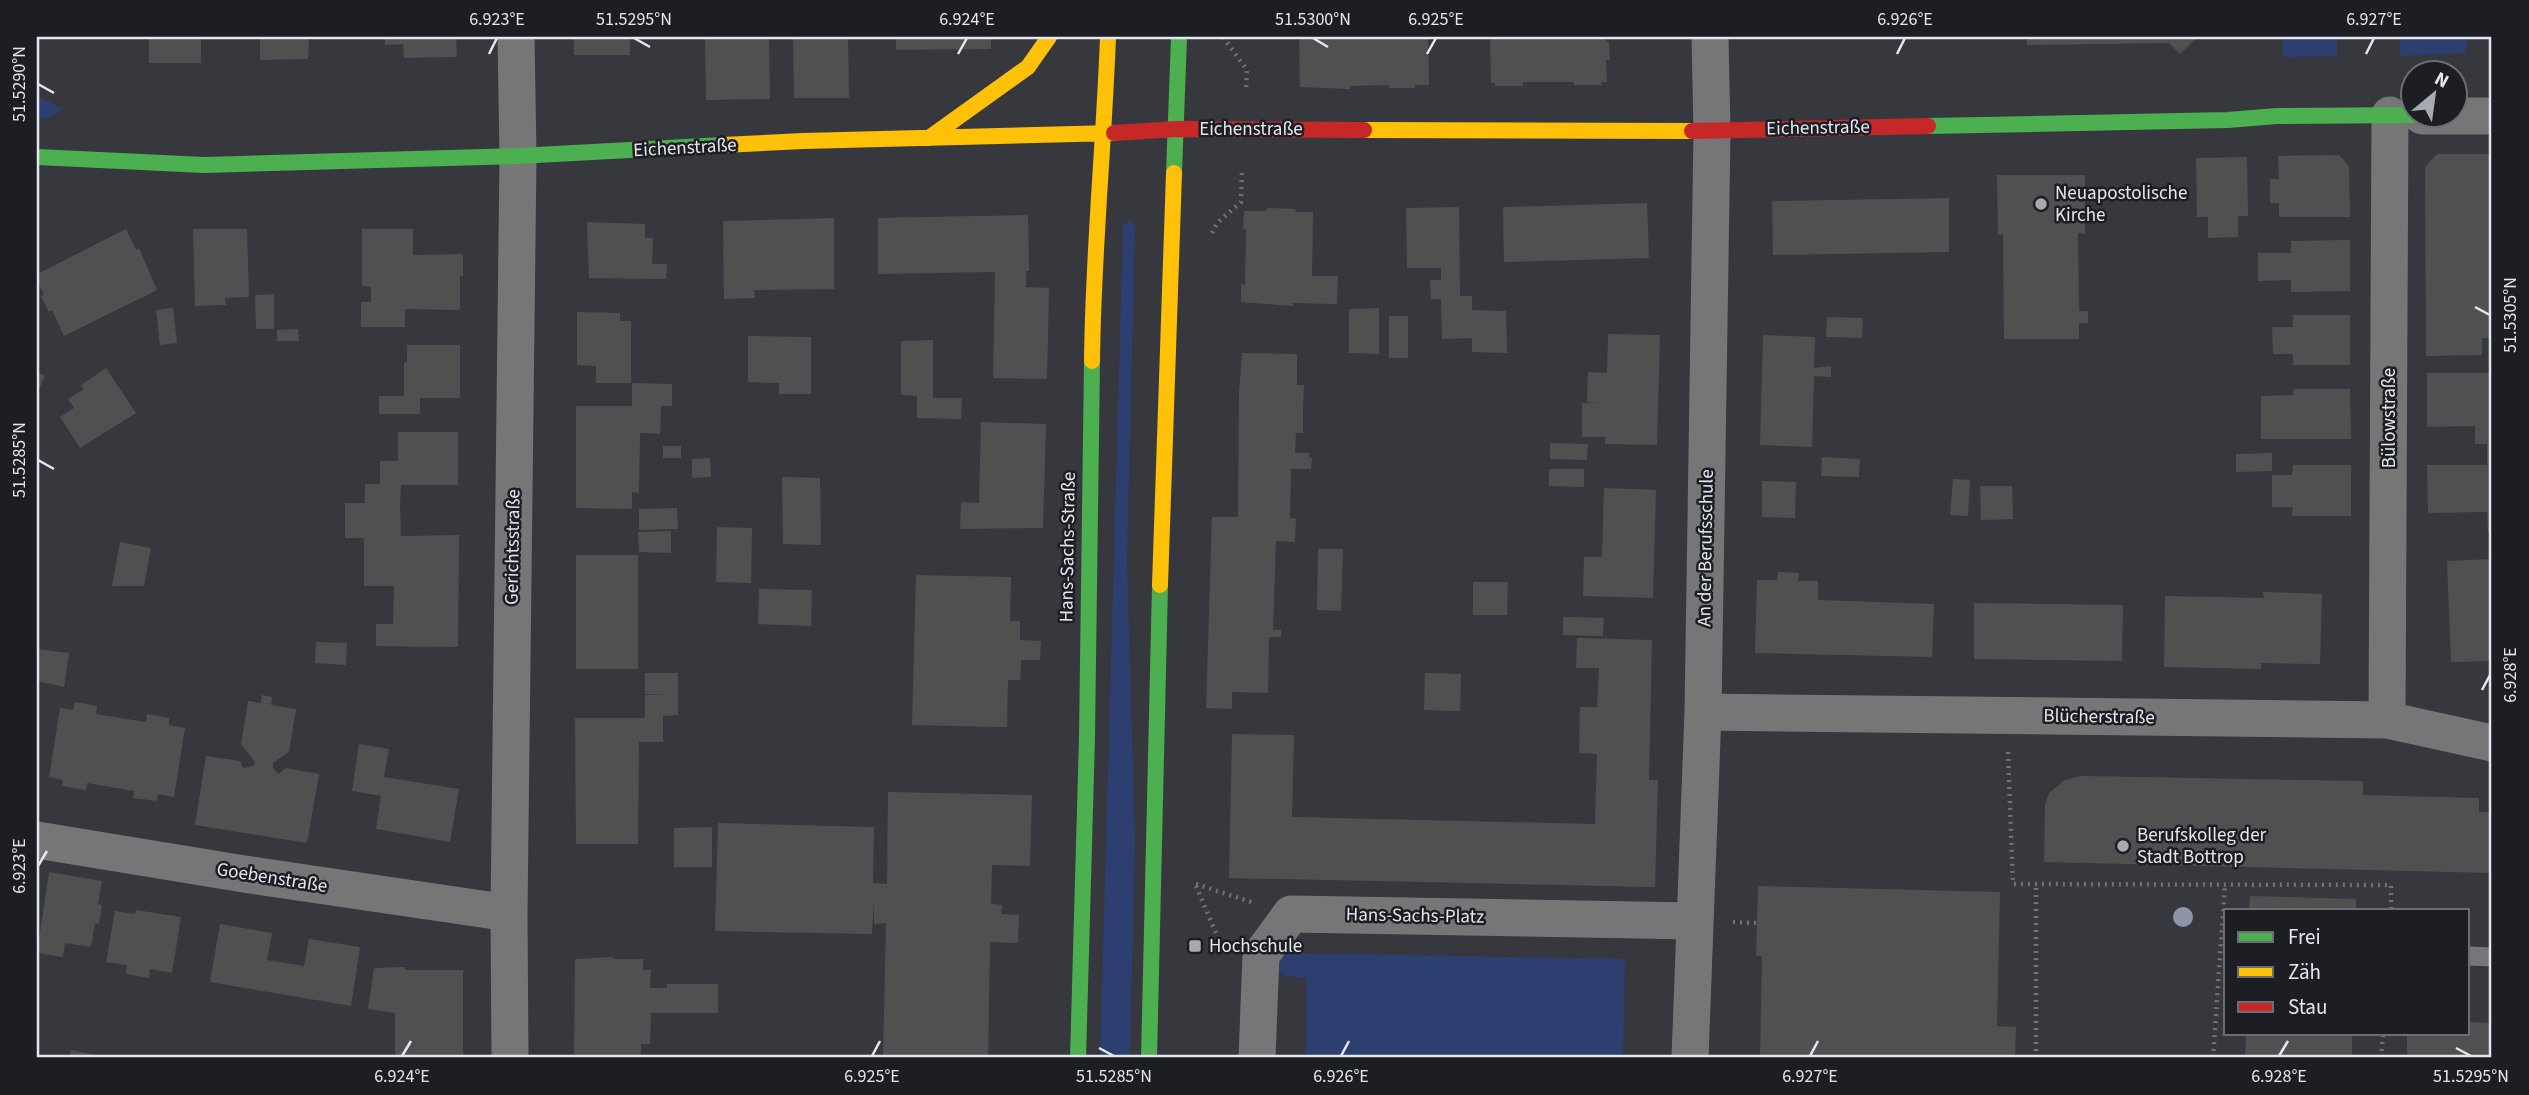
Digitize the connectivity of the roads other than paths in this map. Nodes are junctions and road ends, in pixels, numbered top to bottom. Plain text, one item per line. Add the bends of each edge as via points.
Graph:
1 (516, 37) edge
2 (1049, 37) edge
3 (1108, 37) edge
4 (1179, 37) edge
5 (1710, 37) edge
6 (2400, 115) edge
7 (2470, 116) edge
8 (2492, 116) edge
9 (1177, 128) junction
10 (2408, 130) edge
11 (1712, 131) junction
12 (1104, 134) junction
13 (929, 138) junction
14 (518, 156) junction
15 (37, 157) edge
16 (90, 159) junction
17 (37, 172) edge
18 (1703, 712) junction
19 (2387, 720) junction
20 (2492, 743) edge
21 (37, 840) edge
22 (509, 913) junction
23 (1694, 921) junction
24 (2470, 956) edge
25 (2492, 957) edge
26 (510, 1058) edge
27 (1078, 1058) edge
28 (1149, 1058) edge
29 (1257, 1058) edge
30 (1690, 1058) edge

1 - 14 street, Gerichtsstraße
2 - 13 street via 1028,67
3 - 12 street, Hans-Sachs-Straße
4 - 9 street
5 - 11 street, An der Berufsschule
6 - 11 street, Eichenstraße
7 - 8 street, Eichenstraße
9 - 11 street, Eichenstraße
9 - 12 street, Eichenstraße
9 - 28 street via 1168,307
10 - 19 street, Bülowstraße
11 - 18 street, An der Berufsschule
12 - 13 street, Eichenstraße
12 - 27 street, Hans-Sachs-Straße via 1093,282
13 - 14 street, Eichenstraße
14 - 16 street, Eichenstraße via 204,165
14 - 22 street, Gerichtsstraße
15 - 16 street, Eichenstraße
16 - 17 street, Eichenstraße
18 - 19 street, Blücherstraße
18 - 23 street, An der Berufsschule
19 - 20 street, Blücherstraße
21 - 22 street, Goebenstraße
22 - 26 street, Gerichtsstraße
23 - 29 street, Hans-Sachs-Platz via 1291,914 1261,955
23 - 30 street, An der Berufsschule
24 - 25 lane

